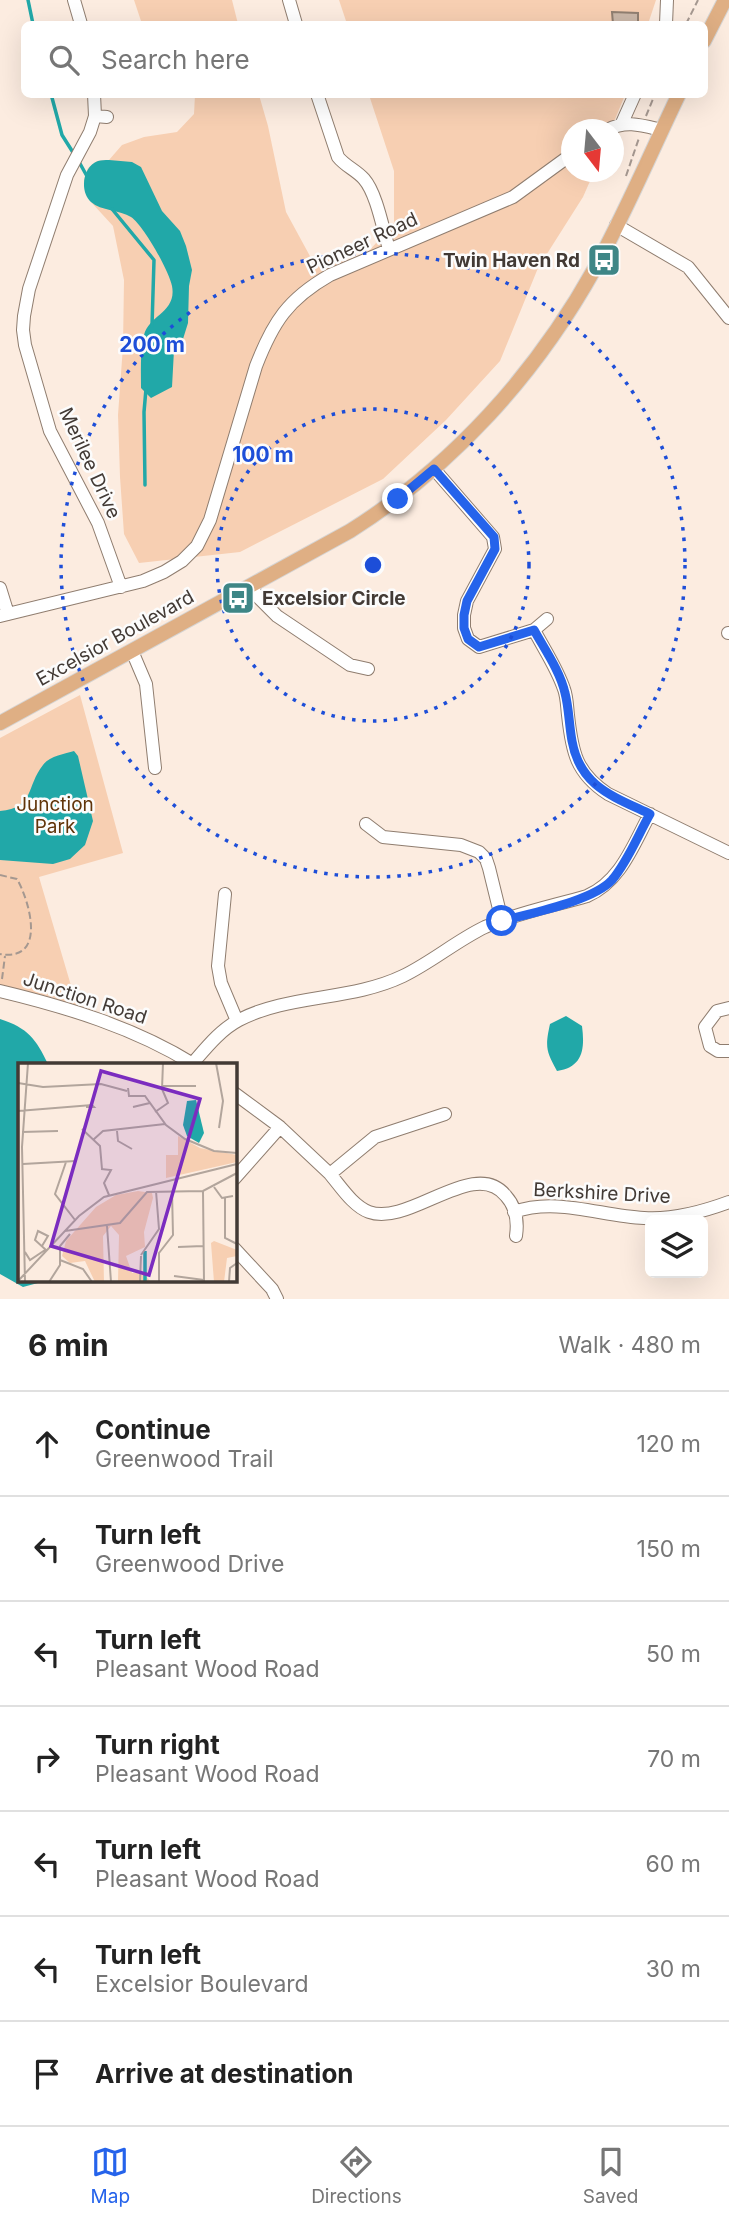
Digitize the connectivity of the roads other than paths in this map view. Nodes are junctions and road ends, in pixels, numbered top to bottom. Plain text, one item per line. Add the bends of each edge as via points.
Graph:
1 (74, 0) edge
2 (289, 0) edge
3 (667, 0) edge
4 (724, 0) edge
5 (80, 21) edge
6 (295, 21) edge
7 (666, 21) edge
8 (708, 35) edge
9 (95, 98) edge
10 (318, 98) edge
11 (633, 98) edge
12 (677, 98) edge
13 (624, 119) edge
14 (624, 123) edge
15 (661, 130) junction
16 (561, 162) edge
17 (616, 225) junction
18 (389, 249) junction
19 (729, 318) edge
20 (434, 469) junction
21 (252, 586) junction
22 (121, 587) junction
23 (0, 588) edge
24 (4, 615) edge
25 (547, 619) dead end
26 (534, 630) junction
27 (132, 651) junction
28 (368, 669) dead end
29 (0, 723) edge
30 (155, 768) dead end
31 (650, 814) junction
32 (366, 824) dead end
33 (729, 853) edge
34 (225, 894) dead end
35 (502, 921) junction
36 (0, 992) edge
37 (729, 1008) edge
38 (237, 1021) junction
39 (729, 1051) edge
40 (191, 1063) edge
41 (194, 1063) edge
42 (236, 1094) edge
43 (445, 1114) dead end
44 (280, 1127) junction
45 (330, 1174) junction
46 (236, 1177) edge
47 (729, 1202) edge
48 (514, 1212) junction
49 (516, 1236) dead end
50 (236, 1250) edge
51 (277, 1299) edge

1 - 5 street
2 - 6 street
3 - 7 street
4 - 8 main road
9 - 22 street, Merilee Drive via 101,117 67,175 29,289 23,330 50,431 98,523
10 - 18 street via 338,157 371,190
11 - 13 street
12 - 15 main road, Excelsior Boulevard
14 - 15 street
15 - 17 main road, Excelsior Boulevard
16 - 18 street, Pioneer Road via 513,197
17 - 19 street via 688,267
17 - 20 main road, Excelsior Boulevard via 583,289 547,344 463,444
18 - 22 street, Pioneer Road via 314,284 287,306 261,354 210,520 197,546 164,572
20 - 21 main road, Excelsior Boulevard via 378,513
20 - 26 street via 494,537 495,549 467,601 464,628 468,639 479,647
21 - 27 main road, Excelsior Boulevard
21 - 28 street via 277,616 349,665
22 - 24 street, Pioneer Road
23 - 24 street
25 - 26 street
26 - 31 street via 565,691 571,739 582,772 608,794
27 - 29 main road, Excelsior Boulevard
27 - 30 street via 146,684
31 - 33 street
31 - 35 street via 623,864 601,890
32 - 35 street via 383,837 461,845 479,852 486,859
34 - 38 street via 218,966
35 - 38 street via 384,983 265,1009
36 - 40 street, Junction Road via 113,1025
37 - 39 street via 717,1011 705,1027 710,1046
38 - 41 street
42 - 44 street
43 - 45 street via 375,1137
44 - 45 street
44 - 46 street
45 - 48 street via 369,1212 397,1211 486,1183 504,1192
47 - 48 street, Berkshire Drive via 673,1217 643,1218 558,1207
48 - 49 street
50 - 51 street

